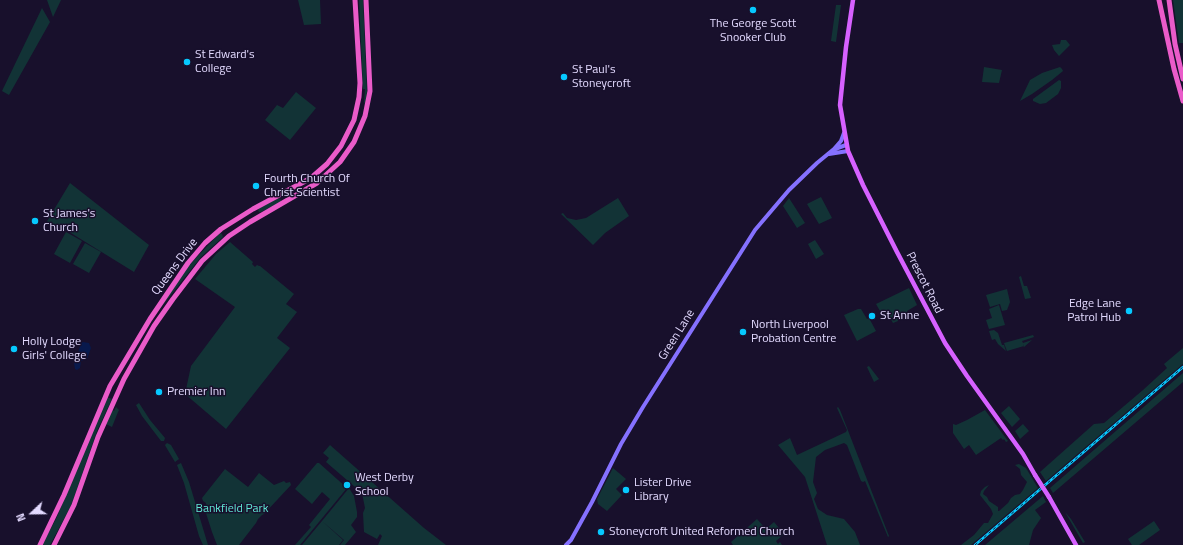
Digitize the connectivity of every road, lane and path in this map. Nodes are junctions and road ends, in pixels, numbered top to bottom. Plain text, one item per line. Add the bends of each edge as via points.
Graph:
1 (355, 0) edge
2 (366, 0) edge
3 (854, 0) edge
4 (1159, 0) edge
5 (1169, 0) edge
6 (1180, 68) junction
7 (1183, 79) edge
8 (1179, 86) junction
9 (1183, 101) edge
10 (844, 133) junction
11 (847, 148) junction
12 (834, 149) junction
13 (829, 154) junction
14 (154, 326) junction
15 (143, 329) junction
16 (40, 545) edge
17 (54, 545) edge
18 (566, 545) edge
19 (1076, 545) edge

1 - 15 highway, Queens Drive via 359,97 354,120 342,146 311,178 238,217 205,243 188,263
2 - 14 highway, Queens Drive via 370,91 365,116 354,142 340,162 317,184 250,222 220,243 202,261
3 - 10 main road, Prescot Road via 840,105
4 - 8 highway
5 - 6 highway
6 - 7 highway
6 - 8 highway via 1176,69
8 - 9 highway
10 - 11 main road, Prescot Road
10 - 12 main road
11 - 12 main road, Green Lane
11 - 13 main road, Green Lane
11 - 19 main road, Prescot Road, bridge via 863,185 945,343 1023,454
12 - 13 main road, Green Lane
13 - 18 main road, Green Lane via 789,190 755,230 643,407
14 - 15 highway
14 - 17 highway, Queens Drive via 105,419 74,504
15 - 16 highway, Queens Drive via 110,386

